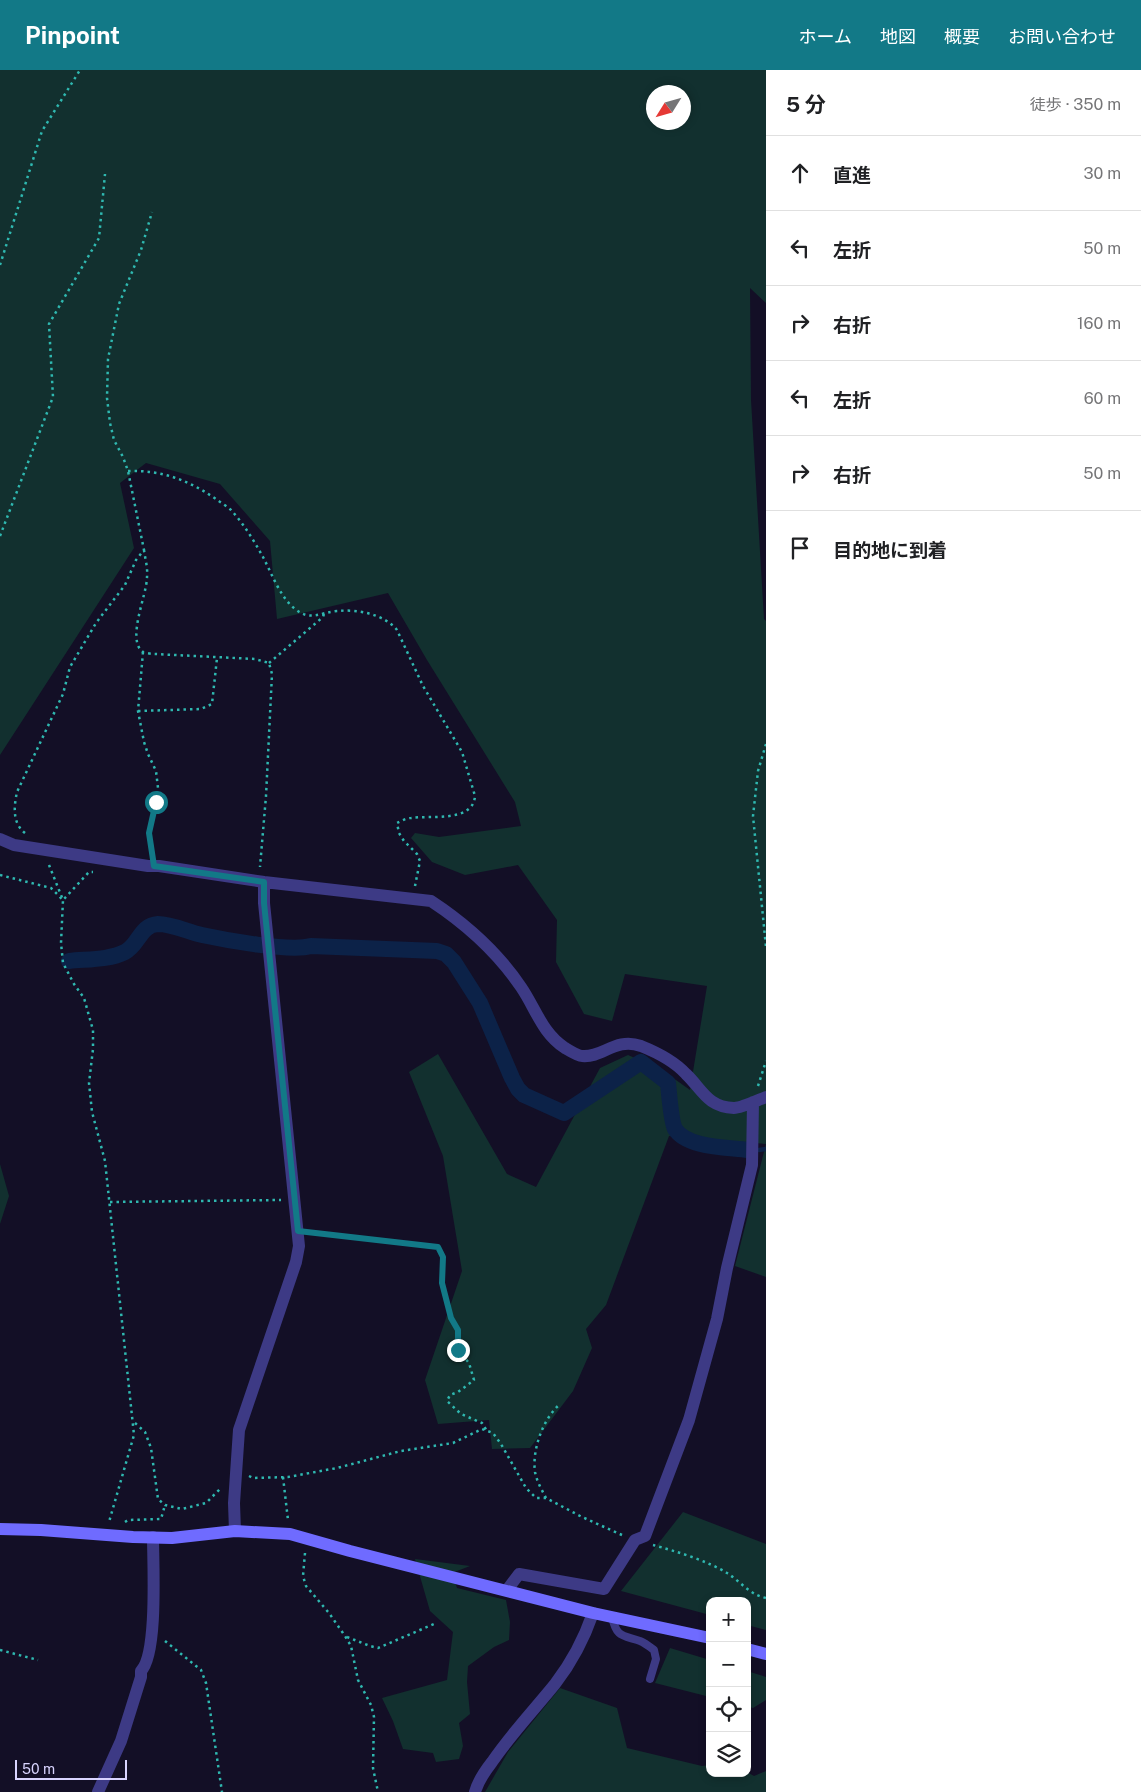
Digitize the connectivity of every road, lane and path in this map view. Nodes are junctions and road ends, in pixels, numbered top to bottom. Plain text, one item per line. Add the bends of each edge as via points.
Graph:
1 (80, 70) edge
2 (105, 174) dead end
3 (0, 265) edge
4 (128, 471) dead end
5 (0, 536) edge
6 (144, 550) dead end
7 (324, 614) junction
8 (143, 652) junction
9 (217, 657) junction
10 (269, 663) junction
11 (138, 711) junction
12 (766, 744) edge
13 (0, 839) edge
14 (154, 866) junction
15 (96, 871) dead end
16 (0, 875) edge
17 (262, 881) junction
18 (412, 899) junction
19 (766, 947) edge
20 (766, 1061) edge
21 (766, 1097) edge
22 (753, 1102) junction
23 (295, 1200) junction
24 (110, 1202) dead end
25 (298, 1231) junction
26 (558, 1406) dead end
27 (135, 1423) dead end
28 (487, 1432) junction
29 (236, 1472) junction
30 (283, 1477) junction
31 (224, 1486) dead end
32 (546, 1498) junction
33 (165, 1505) junction
34 (0, 1529) edge
35 (235, 1531) junction
36 (290, 1534) junction
37 (120, 1536) junction
38 (153, 1537) junction
39 (307, 1539) junction
40 (635, 1540) junction
41 (507, 1590) junction
42 (766, 1598) edge
43 (593, 1613) junction
44 (612, 1617) junction
45 (434, 1624) dead end
46 (152, 1628) junction
47 (346, 1636) junction
48 (706, 1637) edge
49 (751, 1649) edge
50 (0, 1650) edge
51 (766, 1654) edge
52 (38, 1660) dead end
53 (650, 1680) dead end
54 (98, 1792) edge
55 (222, 1792) edge
56 (378, 1792) edge
57 (475, 1792) edge

1 - 3 path via 42,131
2 - 5 path via 100,238 49,324 53,397
4 - 7 path via 148,470 179,478 230,509 248,532 293,607 304,615
6 - 8 path via 148,577 136,632 137,643
7 - 10 path
7 - 18 path via 339,610 362,612 392,624 423,686 462,752 476,796 470,809 446,817 410,818 396,823 404,841 420,861
8 - 9 path
8 - 11 path
9 - 10 path
9 - 11 path via 212,704 201,709
10 - 17 path via 272,674
11 - 14 path via 158,788 149,833
12 - 19 path via 758,771 753,816
13 - 14 street via 14,845
14 - 17 street
15 - 16 path via 89,872 63,900 51,888
17 - 18 street
17 - 23 street
18 - 22 street via 431,901 482,941 522,988 540,1023 566,1048 581,1056 593,1055 613,1046 639,1046 658,1054 686,1073 703,1095 716,1103 735,1108
20 - 22 path
21 - 22 street
22 - 40 street via 752,1165 718,1319 689,1420 645,1536
23 - 24 path
23 - 25 street
25 - 28 path via 438,1247 443,1257 442,1283 451,1318 458,1330 458,1350 469,1363 474,1380 450,1395 447,1401 461,1414 482,1423
25 - 29 street via 300,1246 296,1262 239,1430
26 - 32 path via 545,1423 536,1454 535,1472
27 - 33 path via 145,1432 151,1448 158,1500
28 - 30 path via 482,1429 453,1443 419,1447 337,1468
28 - 32 path via 493,1433 501,1444 526,1488 536,1498
29 - 30 path via 254,1478
29 - 35 street
30 - 36 path
31 - 33 path via 206,1503 182,1508
32 - 40 path
33 - 37 path via 161,1519 128,1520 121,1525
34 - 37 street
35 - 36 street
35 - 38 street
36 - 39 street
37 - 38 street
38 - 46 street
39 - 41 street
39 - 47 path via 306,1586
40 - 41 street via 604,1590 519,1574
40 - 42 path via 680,1553 726,1572
41 - 43 street
43 - 44 street
43 - 57 street via 572,1660 506,1741 483,1774
44 - 48 street
44 - 53 lane via 615,1629 625,1638 654,1650 656,1659
45 - 47 path via 378,1648
46 - 54 street via 148,1659 141,1671 121,1741
46 - 55 path via 201,1670 218,1752
47 - 56 path via 358,1680 374,1717 373,1768
49 - 51 street
50 - 52 path

